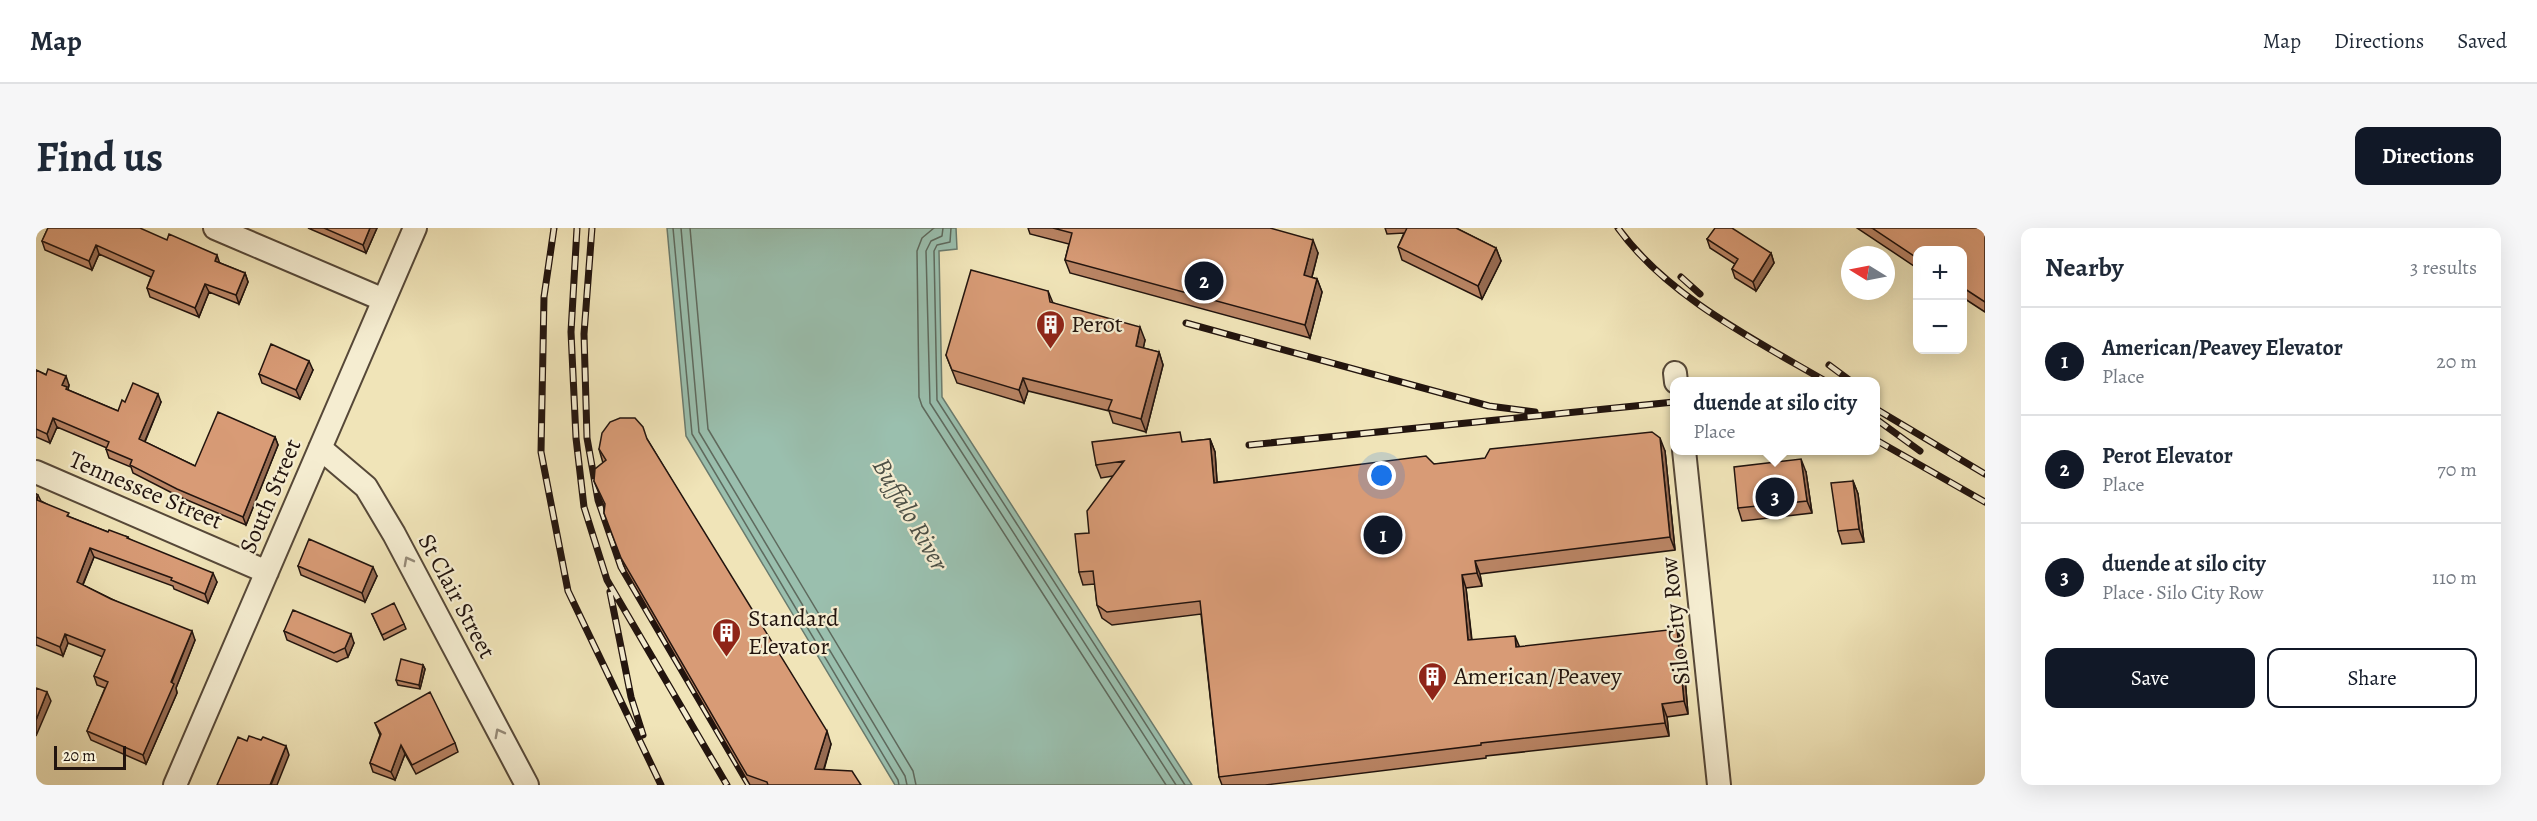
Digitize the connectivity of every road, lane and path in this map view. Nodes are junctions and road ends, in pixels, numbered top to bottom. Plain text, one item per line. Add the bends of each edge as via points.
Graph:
1 (215, 228) edge
2 (415, 228) edge
3 (384, 300) junction
4 (320, 448) junction
5 (1685, 455) edge
6 (36, 472) edge
7 (267, 572) junction
8 (175, 785) edge
9 (526, 785) edge
10 (1719, 785) edge

1 - 3 street
2 - 3 street, South Street
3 - 4 street, South Street
4 - 7 street, South Street
9 -> 4 street, St Clair Street via 366,487
5 - 10 street, Silo City Row
6 - 7 street, Tennessee Street
7 - 8 street, South Street

